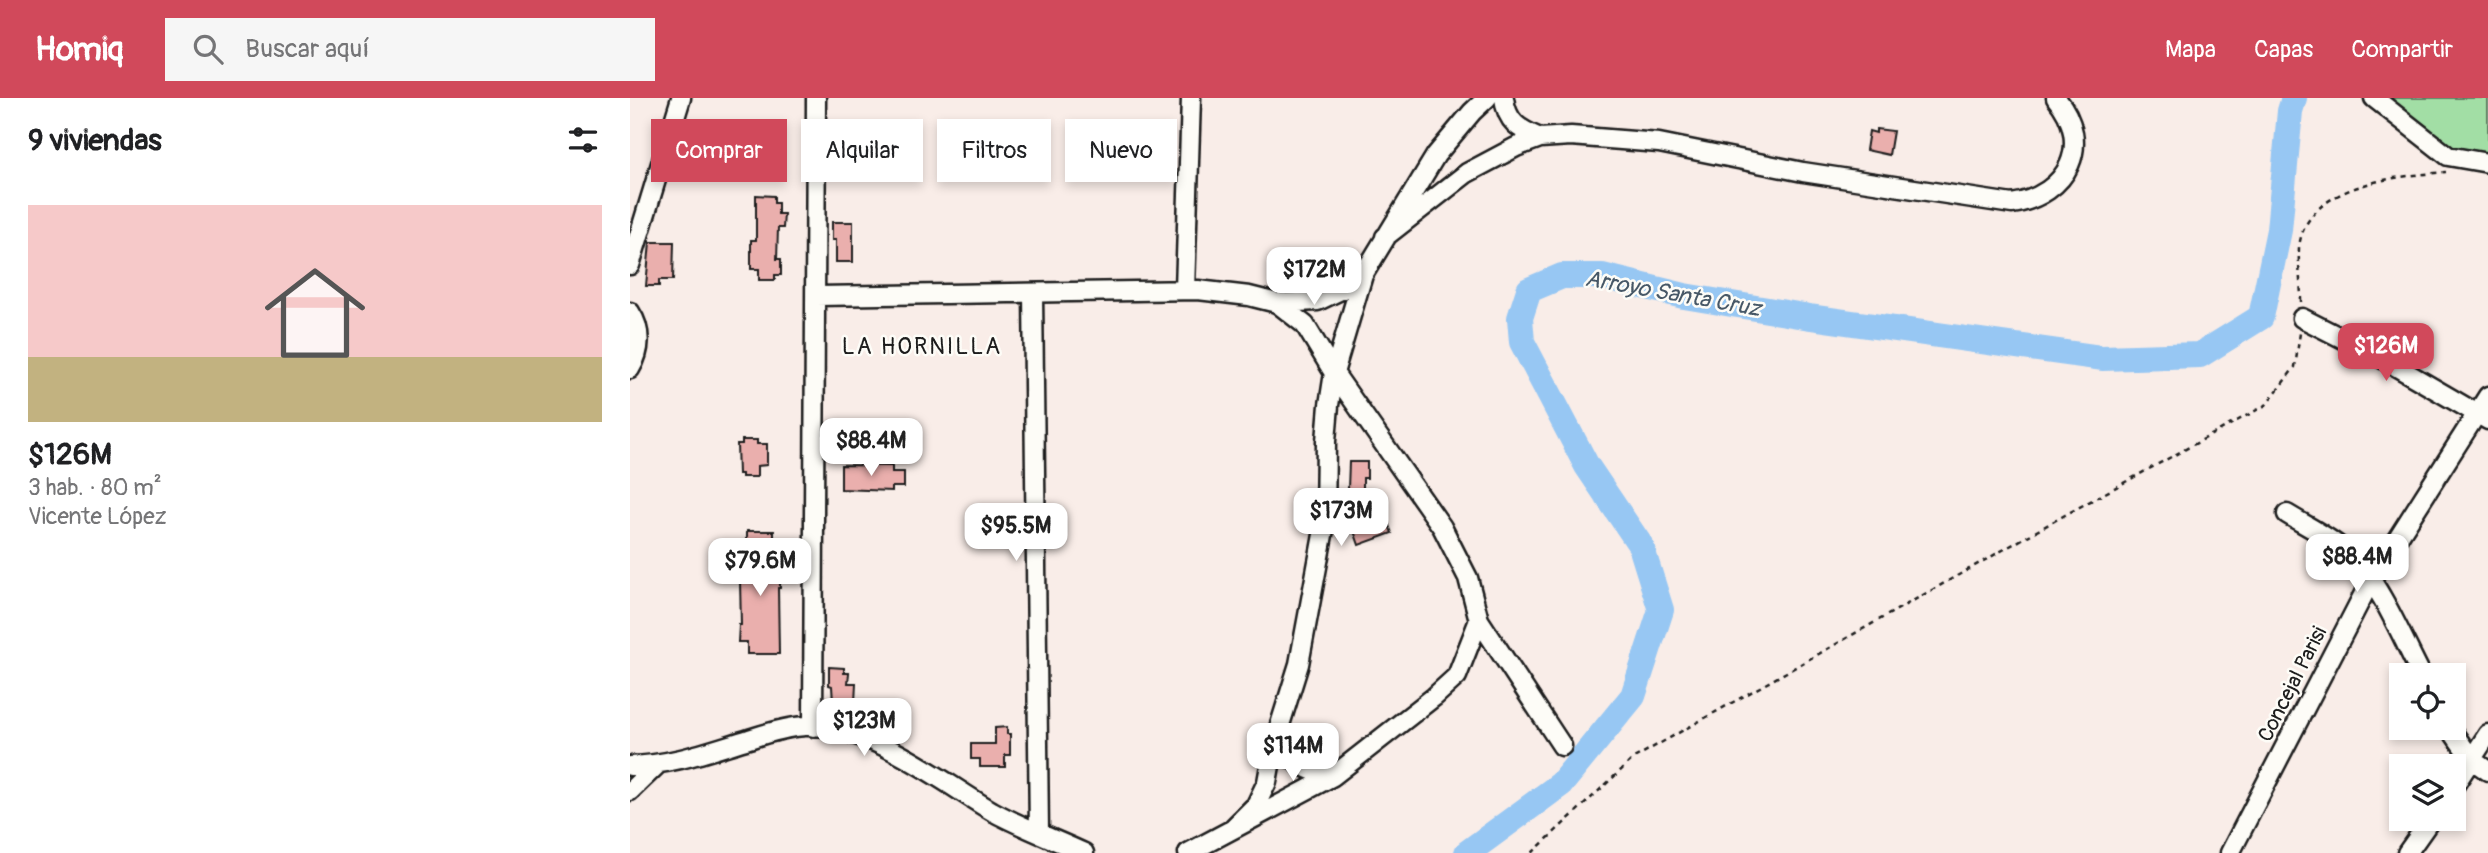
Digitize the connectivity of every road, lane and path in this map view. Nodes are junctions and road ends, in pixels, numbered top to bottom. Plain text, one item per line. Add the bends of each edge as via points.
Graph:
1 (681, 98) edge
2 (816, 98) edge
3 (1191, 98) edge
4 (1487, 98) edge
5 (1504, 98) edge
6 (2056, 98) edge
7 (2374, 98) edge
8 (1540, 138) junction
9 (2488, 163) edge
10 (2451, 172) dead end
11 (1385, 237) junction
12 (630, 265) edge
13 (1363, 275) junction
14 (1185, 290) junction
15 (1033, 293) junction
16 (817, 296) junction
17 (1277, 303) junction
18 (630, 312) edge
19 (2302, 317) junction
20 (630, 369) edge
21 (1334, 373) junction
22 (2488, 396) edge
23 (2483, 416) edge
24 (2287, 514) dead end
25 (2371, 580) junction
26 (1479, 620) junction
27 (2415, 663) edge
28 (814, 727) junction
29 (2488, 734) edge
30 (2459, 740) edge
31 (1274, 744) junction
32 (1562, 746) dead end
33 (2472, 760) junction
34 (630, 766) edge
35 (656, 766) junction
36 (2466, 769) edge
37 (2488, 771) edge
38 (1333, 775) junction
39 (630, 792) edge
40 (1234, 827) junction
41 (2423, 831) edge
42 (1039, 833) junction
43 (1084, 853) edge
44 (1188, 853) edge
45 (1532, 853) edge
46 (2230, 853) edge
47 (2407, 853) edge

1 - 12 street
2 - 16 street
3 - 14 street
4 - 11 street via 1436,155
5 - 8 street via 1518,129
6 - 8 street via 2067,110 2074,133 2070,164 2045,194 2012,204 1803,172 1659,143
7 - 9 street via 2448,156
8 - 11 street via 1467,173
10 - 19 path via 2401,175 2335,195 2318,206 2299,246
11 - 13 street
13 - 17 street via 1318,301
13 - 21 street
14 - 15 street
14 - 17 street
15 - 16 street
15 - 42 street
16 - 28 street
17 - 21 street via 1305,326
18 - 20 street via 639,345
19 - 23 street
19 - 45 path via 2295,367 2266,405 1634,758
21 - 26 street via 1442,527 1468,578
21 - 31 street via 1320,556 1299,664
22 - 23 street, Concejal Parisi
23 - 25 street, Concejal Parisi
24 - 25 street via 2336,542
25 - 27 street
25 - 46 street, Concejal Parisi
26 - 32 street
26 - 38 street via 1457,676
28 - 35 street via 780,730
28 - 42 street via 867,738
29 - 33 street
30 - 33 street
31 - 38 street via 1307,769
31 - 40 street via 1262,793
33 - 36 street
33 - 37 street
34 - 35 street
35 - 39 street
38 - 40 street
40 - 44 street
41 - 47 street
42 - 43 street

